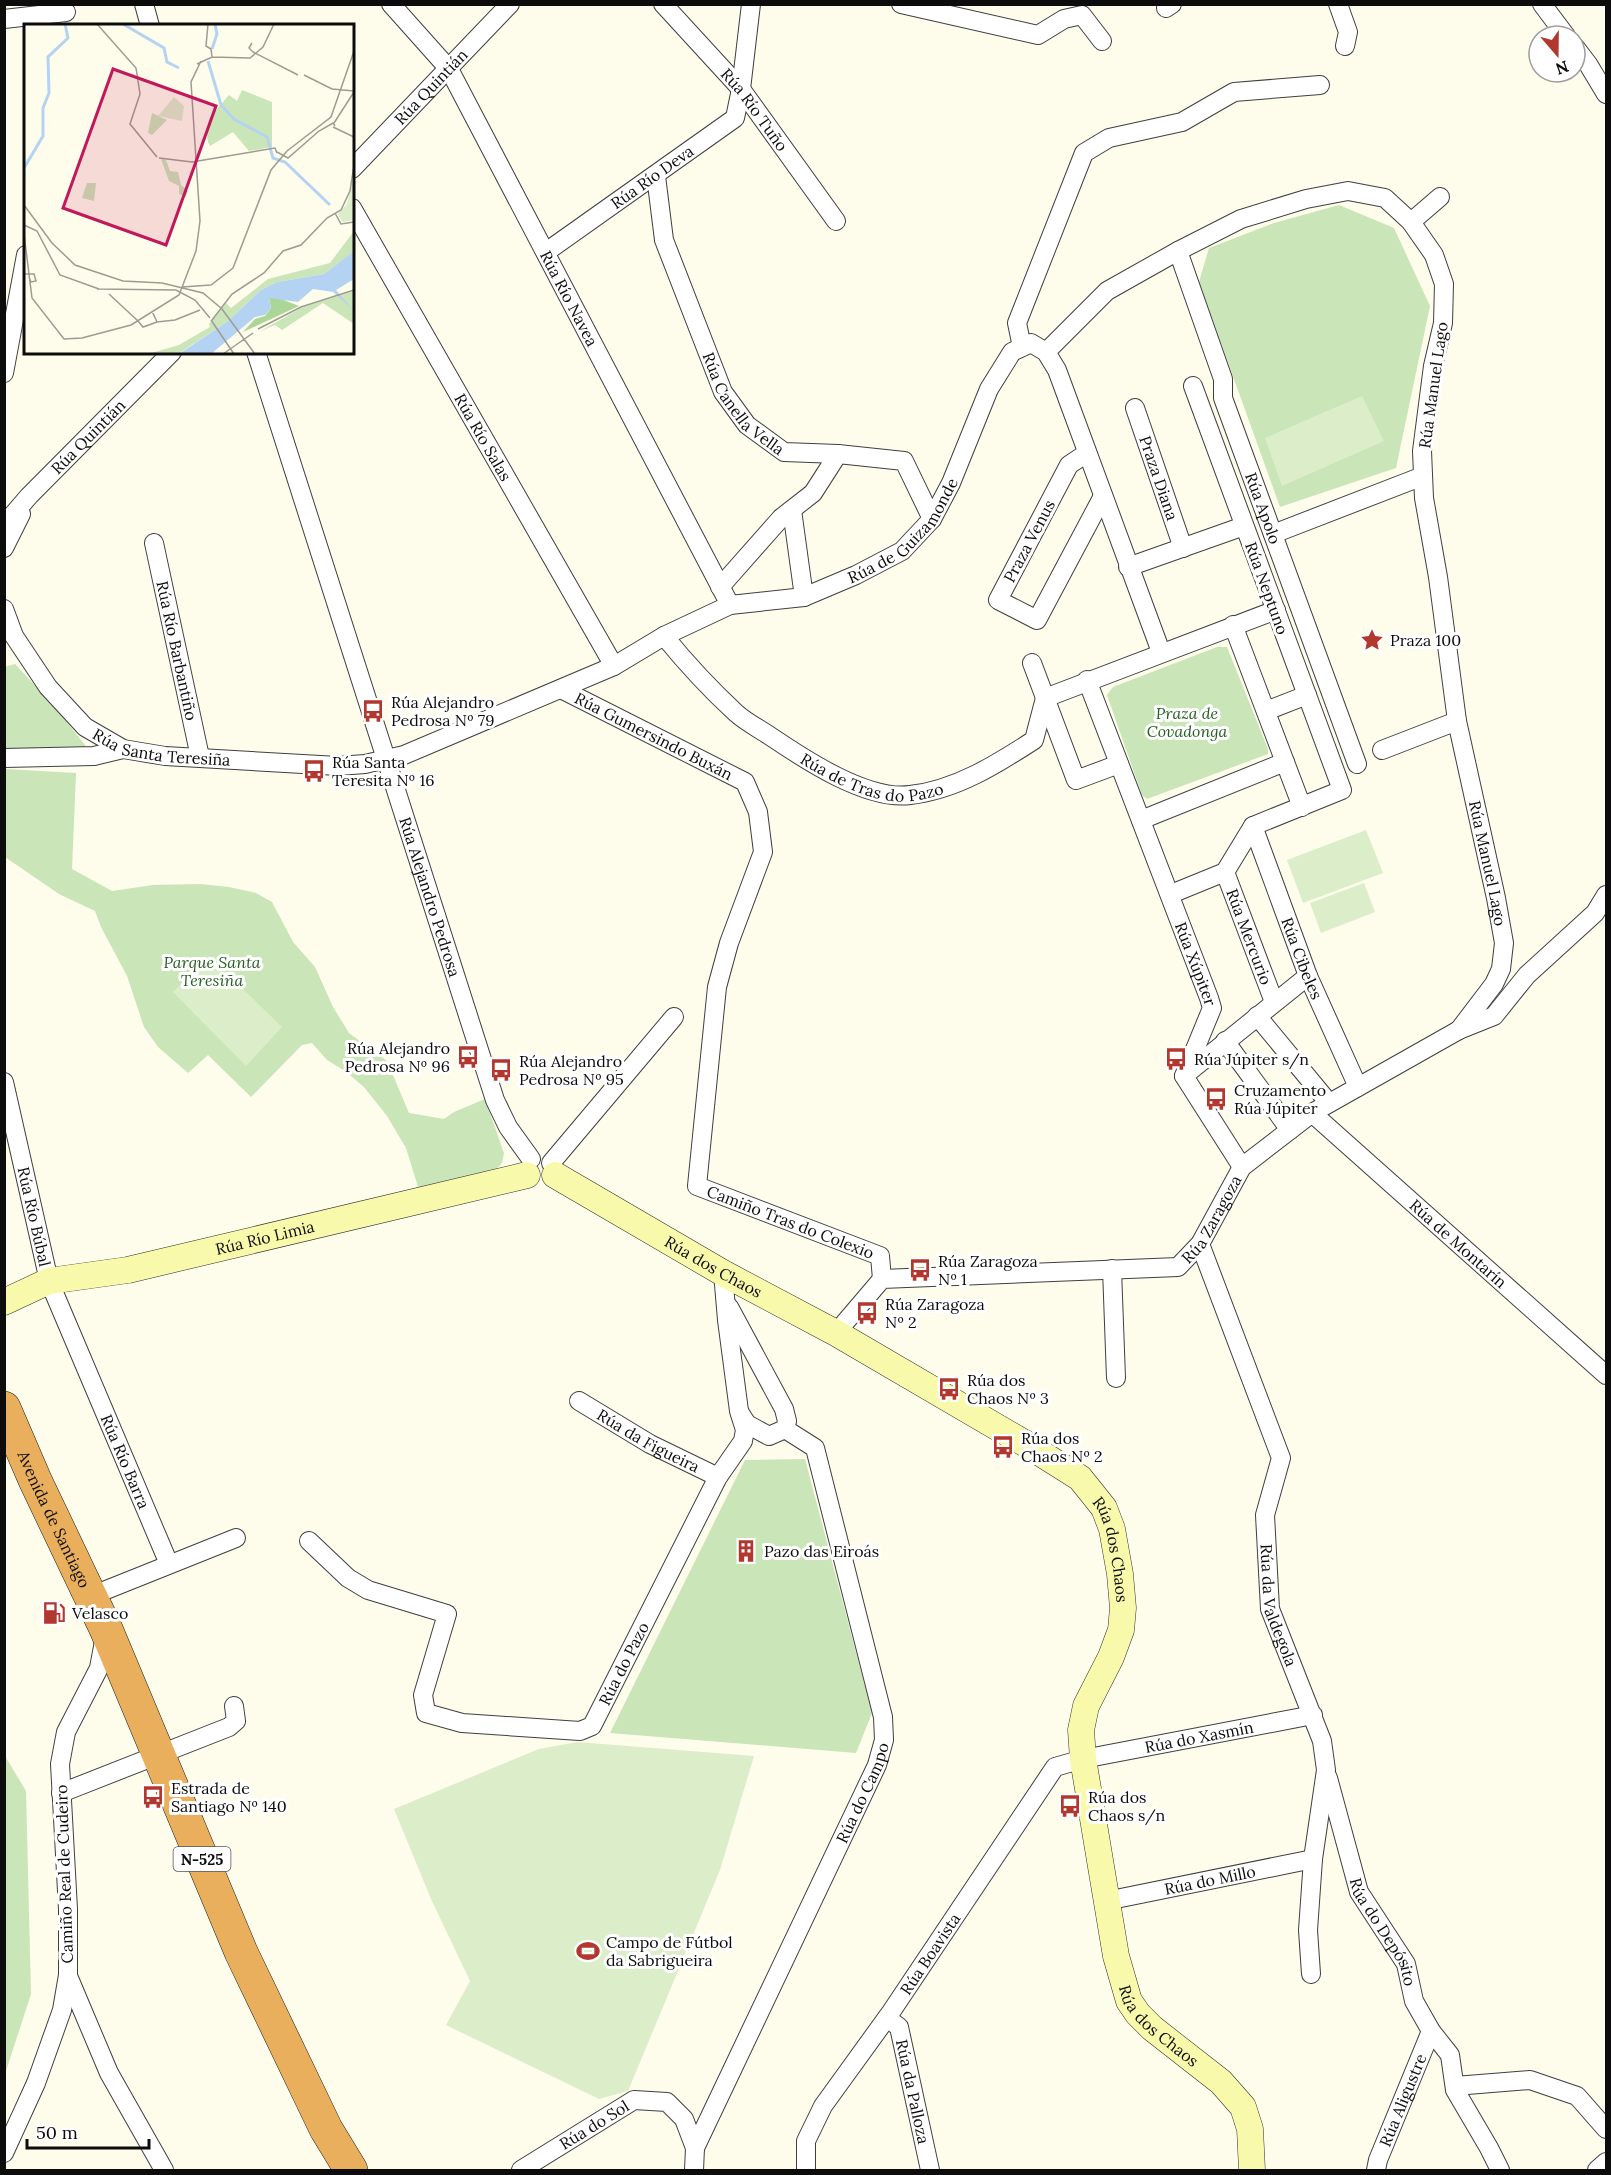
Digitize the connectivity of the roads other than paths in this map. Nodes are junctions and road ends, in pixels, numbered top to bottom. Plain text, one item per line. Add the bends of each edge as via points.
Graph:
1 (144, 4) edge
2 (391, 4) edge
3 (510, 4) edge
4 (663, 4) edge
5 (751, 4) edge
6 (901, 4) edge
7 (1338, 4) edge
8 (1542, 4) edge
9 (66, 14) edge
10 (4, 19) edge
11 (149, 24) edge
12 (1557, 24) edge
13 (1102, 41) dead end
14 (1345, 46) dead end
15 (1587, 63) edge
16 (448, 69) junction
17 (1320, 86) dead end
18 (741, 89) junction
19 (1606, 94) edge
20 (354, 168) edge
21 (656, 176) junction
22 (1440, 197) dead end
23 (354, 211) edge
24 (836, 221) dead end
25 (1410, 222) junction
26 (1178, 251) junction
27 (546, 252) junction
28 (24, 266) edge
29 (1022, 347) junction
30 (1046, 352) junction
31 (170, 354) edge
32 (257, 354) edge
33 (4, 373) edge
34 (1192, 386) dead end
35 (1135, 408) dead end
36 (1087, 453) junction
37 (838, 454) junction
38 (1423, 476) junction
39 (29, 496) junction
40 (1102, 496) junction
41 (792, 510) junction
42 (932, 519) junction
43 (4, 525) edge
44 (1244, 526) junction
45 (1273, 534) junction
46 (154, 543) dead end
47 (4, 548) edge
48 (1183, 548) junction
49 (1284, 565) junction
50 (1128, 567) junction
51 (1262, 573) junction
52 (720, 587) junction
53 (804, 597) junction
54 (730, 605) junction
55 (4, 609) edge
56 (1276, 610) junction
57 (1233, 625) junction
58 (664, 636) junction
59 (1161, 652) junction
60 (1032, 663) dead end
61 (614, 666) junction
62 (1087, 680) junction
63 (561, 689) junction
64 (1307, 695) junction
65 (1045, 698) junction
66 (1266, 711) junction
67 (1457, 721) junction
68 (123, 749) junction
69 (1382, 750) dead end
70 (200, 757) junction
71 (4, 758) edge
72 (386, 760) junction
73 (1285, 762) junction
74 (1119, 764) junction
75 (1357, 764) dead end
76 (1302, 807) junction
77 (1141, 820) junction
78 (1253, 826) junction
79 (1224, 872) junction
80 (1171, 894) junction
81 (1606, 895) edge
82 (1308, 976) junction
83 (717, 987) joint
84 (1274, 1002) junction
85 (1257, 1016) junction
86 (674, 1017) dead end
87 (1459, 1030) junction
88 (1225, 1041) junction
89 (1184, 1076) junction
90 (4, 1082) edge
91 (1358, 1087) junction
92 (1329, 1103) junction
93 (1312, 1113) junction
94 (1290, 1130) junction
95 (529, 1167) junction
96 (1242, 1167) junction
97 (553, 1169) junction
98 (1200, 1244) junction
99 (1112, 1269) junction
100 (723, 1273) junction
101 (882, 1279) junction
102 (49, 1281) junction
103 (725, 1300) junction
104 (4, 1302) edge
105 (836, 1332) junction
106 (1606, 1375) edge
107 (1116, 1378) dead end
108 (579, 1401) dead end
109 (4, 1408) edge
110 (739, 1411) junction
111 (777, 1432) junction
112 (736, 1451) junction
113 (718, 1477) junction
114 (236, 1538) dead end
115 (309, 1541) dead end
116 (169, 1564) junction
117 (91, 1596) junction
118 (106, 1629) junction
119 (234, 1706) dead end
120 (1313, 1715) junction
121 (158, 1754) junction
122 (1083, 1759) junction
123 (1326, 1770) junction
124 (61, 1793) junction
125 (1313, 1859) junction
126 (1106, 1901) junction
127 (1311, 1974) dead end
128 (68, 1975) junction
129 (887, 2018) junction
130 (1431, 2031) junction
131 (306, 2085) junction
132 (1455, 2086) junction
133 (1606, 2129) edge
134 (695, 2148) junction
135 (4, 2153) edge
136 (1606, 2162) edge
137 (164, 2170) edge
138 (351, 2170) edge
139 (361, 2170) edge
140 (521, 2170) edge
141 (694, 2170) edge
142 (806, 2170) edge
143 (930, 2170) edge
144 (1252, 2170) edge
145 (1376, 2170) edge
146 (1500, 2170) edge
147 (1597, 2170) edge

1 - 11 street
2 - 16 street, Rúa Río Navea
3 - 16 street, Rúa Quintián
4 - 18 street, Rúa Río Tuño
5 - 18 street, Rúa Río Deva
6 - 13 street via 1038,35 1064,19 1082,15
7 - 14 street via 1348,32
8 - 12 street
9 - 10 street
15 - 19 street
16 - 20 street, Rúa Quintián
16 - 27 street, Rúa Río Navea
17 - 29 street via 1234,92 1182,122 1109,138 1084,153 1017,323
18 - 21 street, Rúa Río Deva via 735,118
18 - 24 street, Rúa Río Tuño
21 - 27 street, Rúa Río Deva
21 - 37 street, Rúa Canella Vella via 664,240 723,392 747,425 784,453
22 - 25 street
23 - 61 street, Rúa Río Salas
25 - 26 street, Rúa Manuel Lago via 1385,198 1348,191 1241,219
25 - 38 street, Rúa Manuel Lago via 1434,255 1444,284 1443,323 1422,451
26 - 30 street, Rúa Manuel Lago via 1107,291
26 - 45 street, Rúa Apolo via 1223,379 1223,398
27 - 52 street, Rúa Río Navea
28 - 33 street
29 - 30 street via 1031,344
29 - 42 street, Rúa de Guizamonde via 1012,352 989,389
30 - 36 street via 1057,370
31 - 39 street, Rúa Quintián
32 - 72 street, Rúa Alejandro Pedrosa
34 - 44 street, Rúa Neptuno
35 - 48 street, Praza Diana
36 - 40 street
36 - 40 street, Praza Venus via 1069,465 998,600 1037,620
37 - 41 street via 813,493
37 - 42 street, Rúa Canella Vella via 904,461
38 - 45 street
38 - 67 street, Rúa Manuel Lago
39 - 43 street, Rúa Quintián
39 - 47 street, Rúa Quintián
40 - 50 street
41 - 52 street
41 - 53 street
42 - 53 street, Rúa de Guizamonde via 902,551
44 - 48 street
44 - 51 street, Rúa Neptuno
45 - 49 street, Rúa Apolo
46 - 70 street, Rúa Río Barbantiño
48 - 50 street
49 - 51 street
49 - 75 street, Rúa Apolo
50 - 59 street
51 - 56 street, Rúa Neptuno
52 - 54 street, Rúa Río Navea
53 - 54 street, Rúa de Guizamonde
54 - 58 street, Rúa de Guizamonde
55 - 68 street, Rúa Santa Teresiña via 14,636 48,687 85,727
56 - 57 street
56 - 64 street, Rúa Neptuno
57 - 59 street
57 - 66 street
58 - 61 street, Rúa de Guizamonde
58 - 65 street, Rúa de Tras do Pazo via 737,714 815,766 881,794 909,796 938,790 995,765 1034,740
59 - 62 street
60 - 65 street
61 - 63 street, Rúa de Guizamonde
62 - 65 street
62 - 74 street
63 - 72 street, Rúa de Guizamonde
63 - 83 street, Rúa Gumersindo Buxán via 745,782 758,812 763,852
64 - 66 street
64 - 76 street, Rúa Neptuno via 1342,790
65 - 74 street via 1076,780
66 - 73 street
67 - 69 street
67 - 87 street, Rúa Manuel Lago via 1504,943 1501,969 1494,984
68 - 70 street, Rúa Santa Teresiña
68 - 71 street via 94,756
70 - 72 street, Rúa Santa Teresiña via 338,766
72 - 95 street, Rúa Alejandro Pedrosa via 495,1100
73 - 76 street
73 - 77 street
74 - 77 street
76 - 78 street
77 - 80 street, Rúa Xúpiter
78 - 79 street
78 - 82 street, Rúa Cibeles
79 - 80 street
79 - 84 street, Rúa Mercurio
80 - 89 street, Rúa Xúpiter via 1212,1008
81 - 87 street, Rúa Zaragoza via 1595,912 1527,975 1494,1016
82 - 84 street
82 - 91 street, Rúa Cibeles
83 - 101 street, Camiño Tras do Colexio via 697,1186 880,1256
84 - 85 street
85 - 88 street
85 - 92 street
86 - 97 street
87 - 91 street, Rúa Zaragoza
88 - 89 street
88 - 94 street
89 - 96 street
90 - 102 street, Rúa Río Búbal
91 - 92 street, Rúa Zaragoza
92 - 93 street, Rúa Zaragoza
93 - 94 street, Rúa Zaragoza
93 - 106 street, Rúa de Montarín
94 - 96 street, Rúa Zaragoza
95 - 97 street via 531,1180 547,1181
95 - 102 street, Rúa Río Limia via 128,1270
96 - 98 street, Rúa Zaragoza
97 - 100 street, Rúa dos Chaos
98 - 99 street, Rúa Zaragoza via 1178,1267
98 - 120 street, Rúa da Valdegola via 1281,1458 1265,1515 1270,1609
99 - 101 street, Rúa Zaragoza
99 - 107 street
100 - 103 street, Rúa do Pazo
100 - 105 street, Rúa dos Chaos
101 - 105 street
102 - 104 street, Rúa Río Limia
102 - 116 street, Rúa Río Barra
103 - 110 street, Rúa do Pazo
103 - 111 street, Rúa do Pazo via 784,1409 787,1420
105 - 122 street, Rúa dos Chaos via 1071,1471 1104,1508 1114,1540 1123,1608 1121,1630 1111,1657 1086,1706 1081,1730
108 - 113 street, Rúa da Figueira via 650,1444
109 - 117 highway, Avenida de Santiago / N-525
110 - 111 street via 747,1424
110 - 112 street, Rúa do Pazo via 745,1430
111 - 112 street
111 - 134 street, Rúa do Campo via 815,1448 883,1717 884,1740 877,1765
112 - 113 street, Rúa do Pazo
113 - 115 street, Rúa do Pazo via 592,1726 580,1731 462,1723 426,1713 423,1695 447,1614 368,1590 348,1578
114 - 116 street
116 - 117 street
117 - 118 highway, Avenida de Santiago / N-525
118 - 121 highway, N-525
118 - 124 street, Camiño Real de Cudeiro via 99,1668 66,1732 60,1764
119 - 121 street via 236,1721 229,1727
120 - 122 street, Rúa do Xasmín
120 - 123 street, Rúa da Valdegola
121 - 124 street
121 - 131 highway, N-525 via 246,1962
122 - 126 street, Rúa dos Chaos
122 - 129 street, Rúa Boavista via 1055,1767
123 - 125 street, Rúa da Valdegola
123 - 130 street, Rúa do Depósito via 1359,1892 1406,1964 1414,2001
124 - 128 street, Camiño Real de Cudeiro
125 - 126 street, Rúa do Millo
125 - 127 street, Rúa da Valdegola via 1308,1930
126 - 144 street, Rúa dos Chaos via 1129,2001 1152,2028 1221,2082 1239,2102 1250,2129
128 - 135 street, Camiño Real de Cudeiro via 62,2010 36,2083
128 - 137 street via 109,2073
129 - 142 street, Rúa Boavista via 823,2106 806,2141
129 - 143 street, Rúa da Palloza via 899,2027
130 - 132 street, Rúa do Depósito via 1450,2055
130 - 145 street, Rúa Aligustre
131 - 138 highway, N-525
131 - 139 highway, N-525
132 - 133 street via 1530,2080 1577,2096
132 - 146 street, Rúa do Depósito
134 - 140 street, Rúa do Sol via 684,2119 667,2102 634,2100
134 - 141 street, Rúa do Sol
136 - 147 street

